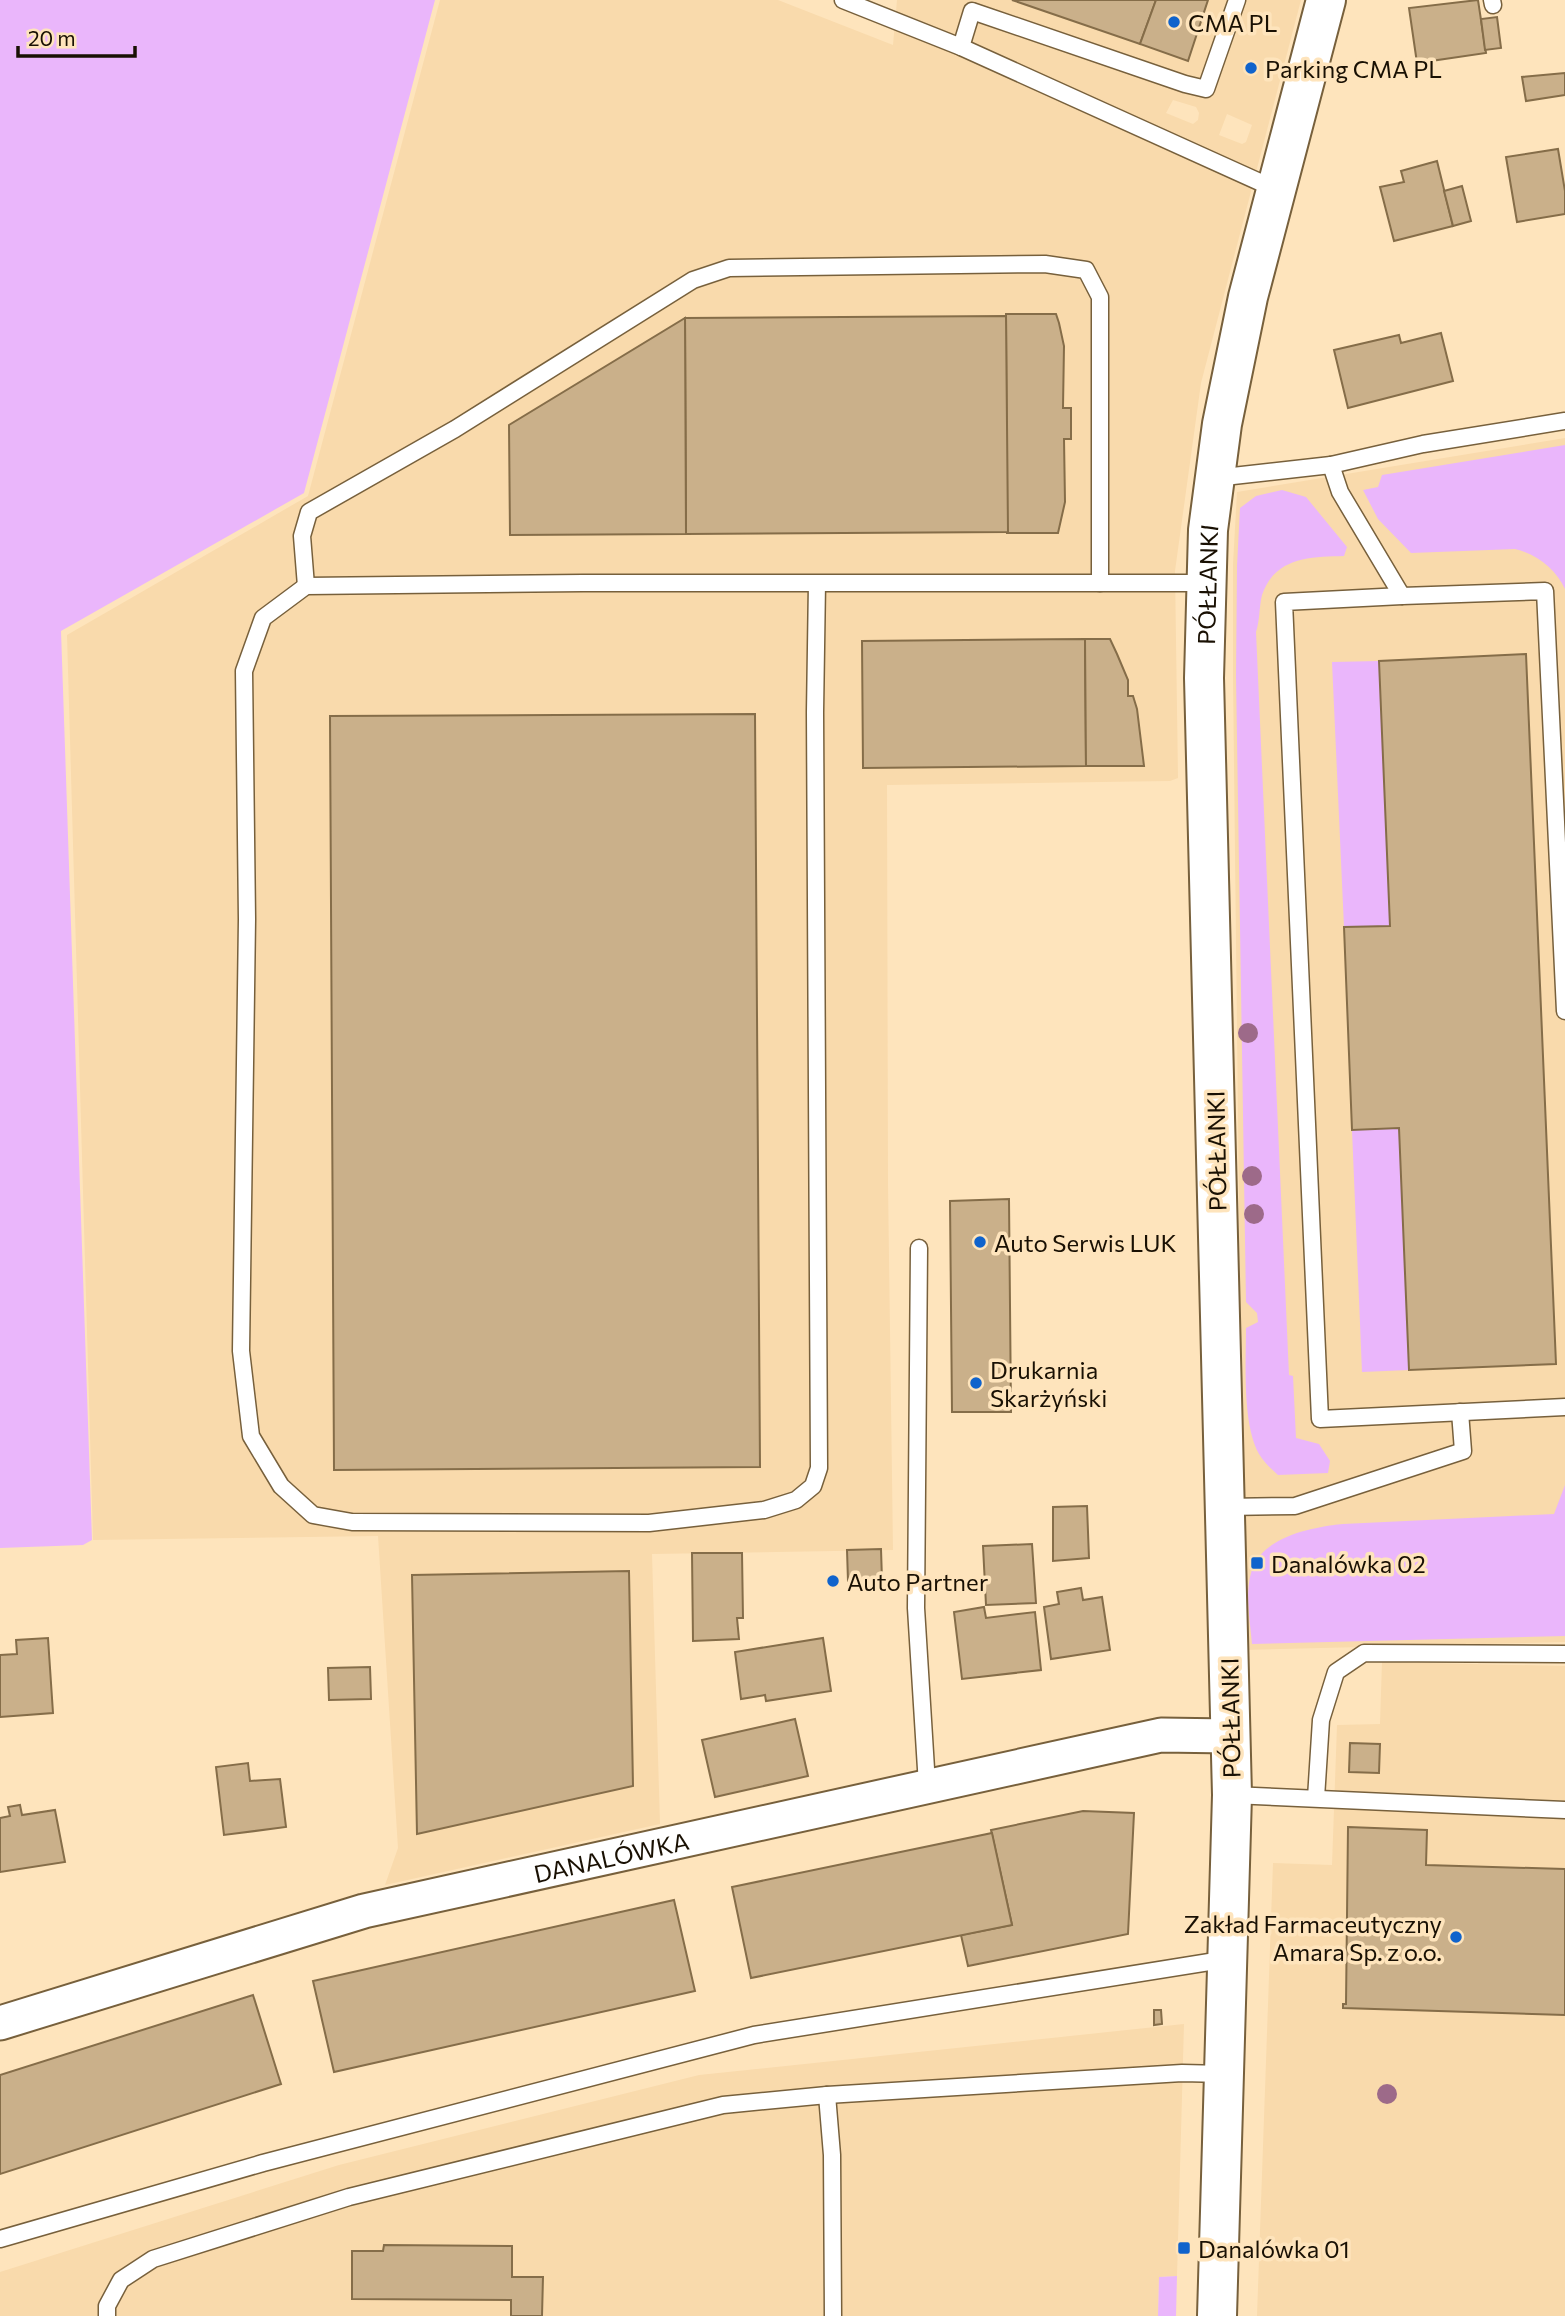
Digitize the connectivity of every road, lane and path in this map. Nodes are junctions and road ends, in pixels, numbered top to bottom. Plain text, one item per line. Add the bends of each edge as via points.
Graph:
1 (843, 0) edge
2 (1237, 0) edge
3 (1327, 0) edge
4 (869, 5) edge
5 (961, 47) junction
6 (1278, 190) junction
7 (1565, 421) edge
8 (1331, 465) junction
9 (1214, 478) junction
10 (817, 583) junction
11 (1100, 583) junction
12 (1206, 583) junction
13 (306, 586) junction
14 (1402, 596) junction
15 (1565, 1010) edge
16 (919, 1248) dead end
17 (1565, 1407) edge
18 (1460, 1412) junction
19 (1225, 1507) junction
20 (1565, 1654) edge
21 (1230, 1736) junction
22 (927, 1785) junction
23 (1231, 1795) junction
24 (1316, 1798) junction
25 (1565, 1810) edge
26 (1228, 1959) junction
27 (0, 2023) edge
28 (1225, 2074) junction
29 (827, 2095) junction
30 (0, 2239) edge
31 (107, 2316) edge
32 (833, 2316) edge
33 (1217, 2316) edge

1 - 4 lane
2 - 5 lane via 1206,89 972,11
3 - 6 street, PÓŁŁANKI
4 - 5 lane
5 - 6 lane
6 - 9 street, PÓŁŁANKI via 1248,296
7 - 8 lane via 1423,444
8 - 9 lane
8 - 14 lane via 1340,492
9 - 12 street, PÓŁŁANKI
10 - 11 lane
10 - 13 lane
10 - 13 lane via 819,1468 813,1486 796,1500 775,1507 649,1522 352,1522 313,1515 281,1486 251,1436 241,1351 247,919 244,671 263,618
11 - 12 lane
11 - 13 lane via 1100,297 1086,270 1045,264 729,268 693,280 455,429 309,512 302,536
12 - 19 street, PÓŁŁANKI via 1204,678
14 - 15 lane via 1545,591
14 - 18 lane via 1284,602 1320,1419
16 - 22 lane via 916,1608
17 - 18 lane
18 - 19 lane via 1463,1451 1295,1506
19 - 21 street, PÓŁŁANKI
20 - 24 lane via 1364,1653 1336,1672 1321,1720
21 - 22 street, DANALÓWKA via 1161,1735
21 - 23 street, PÓŁŁANKI
22 - 27 street, DANALÓWKA via 364,1911
23 - 24 lane
23 - 26 street, PÓŁŁANKI
24 - 25 lane
26 - 28 street, PÓŁŁANKI
26 - 30 lane via 754,2035 262,2163
28 - 29 lane
28 - 33 street, PÓŁŁANKI
29 - 31 lane via 723,2105 349,2197 153,2259 121,2280 107,2306
29 - 32 lane

